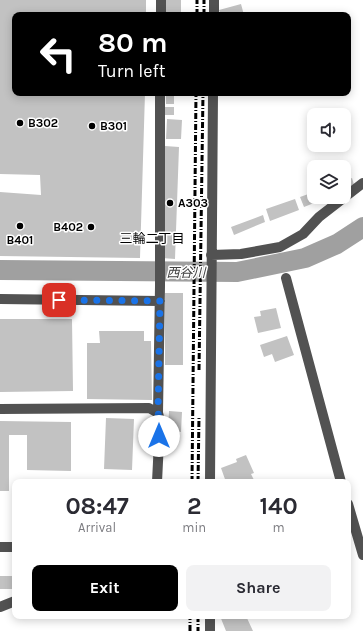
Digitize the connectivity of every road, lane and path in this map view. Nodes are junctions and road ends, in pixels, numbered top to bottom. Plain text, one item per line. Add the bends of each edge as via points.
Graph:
1 (161, 0) edge
2 (214, 0) edge
3 (161, 12) edge
4 (214, 12) edge
5 (160, 96) edge
6 (213, 96) edge
7 (363, 183) edge
8 (211, 256) junction
9 (286, 278) dead end
10 (0, 299) edge
11 (160, 301) junction
12 (0, 409) edge
13 (158, 413) junction
14 (157, 479) edge
15 (210, 479) edge
16 (340, 479) edge
17 (351, 514) edge
18 (0, 547) edge
19 (12, 547) edge
20 (363, 555) edge
21 (12, 602) edge
22 (0, 607) edge
23 (210, 619) edge
24 (210, 631) edge

1 - 3 street
2 - 4 street
5 - 11 street
6 - 8 street
7 - 8 street via 319,218 304,234 280,248
8 - 15 street
9 - 16 street
10 - 11 street
11 - 13 street
12 - 13 street via 149,408
13 - 14 street via 160,421
17 - 20 street
18 - 19 street
21 - 22 street
23 - 24 street

